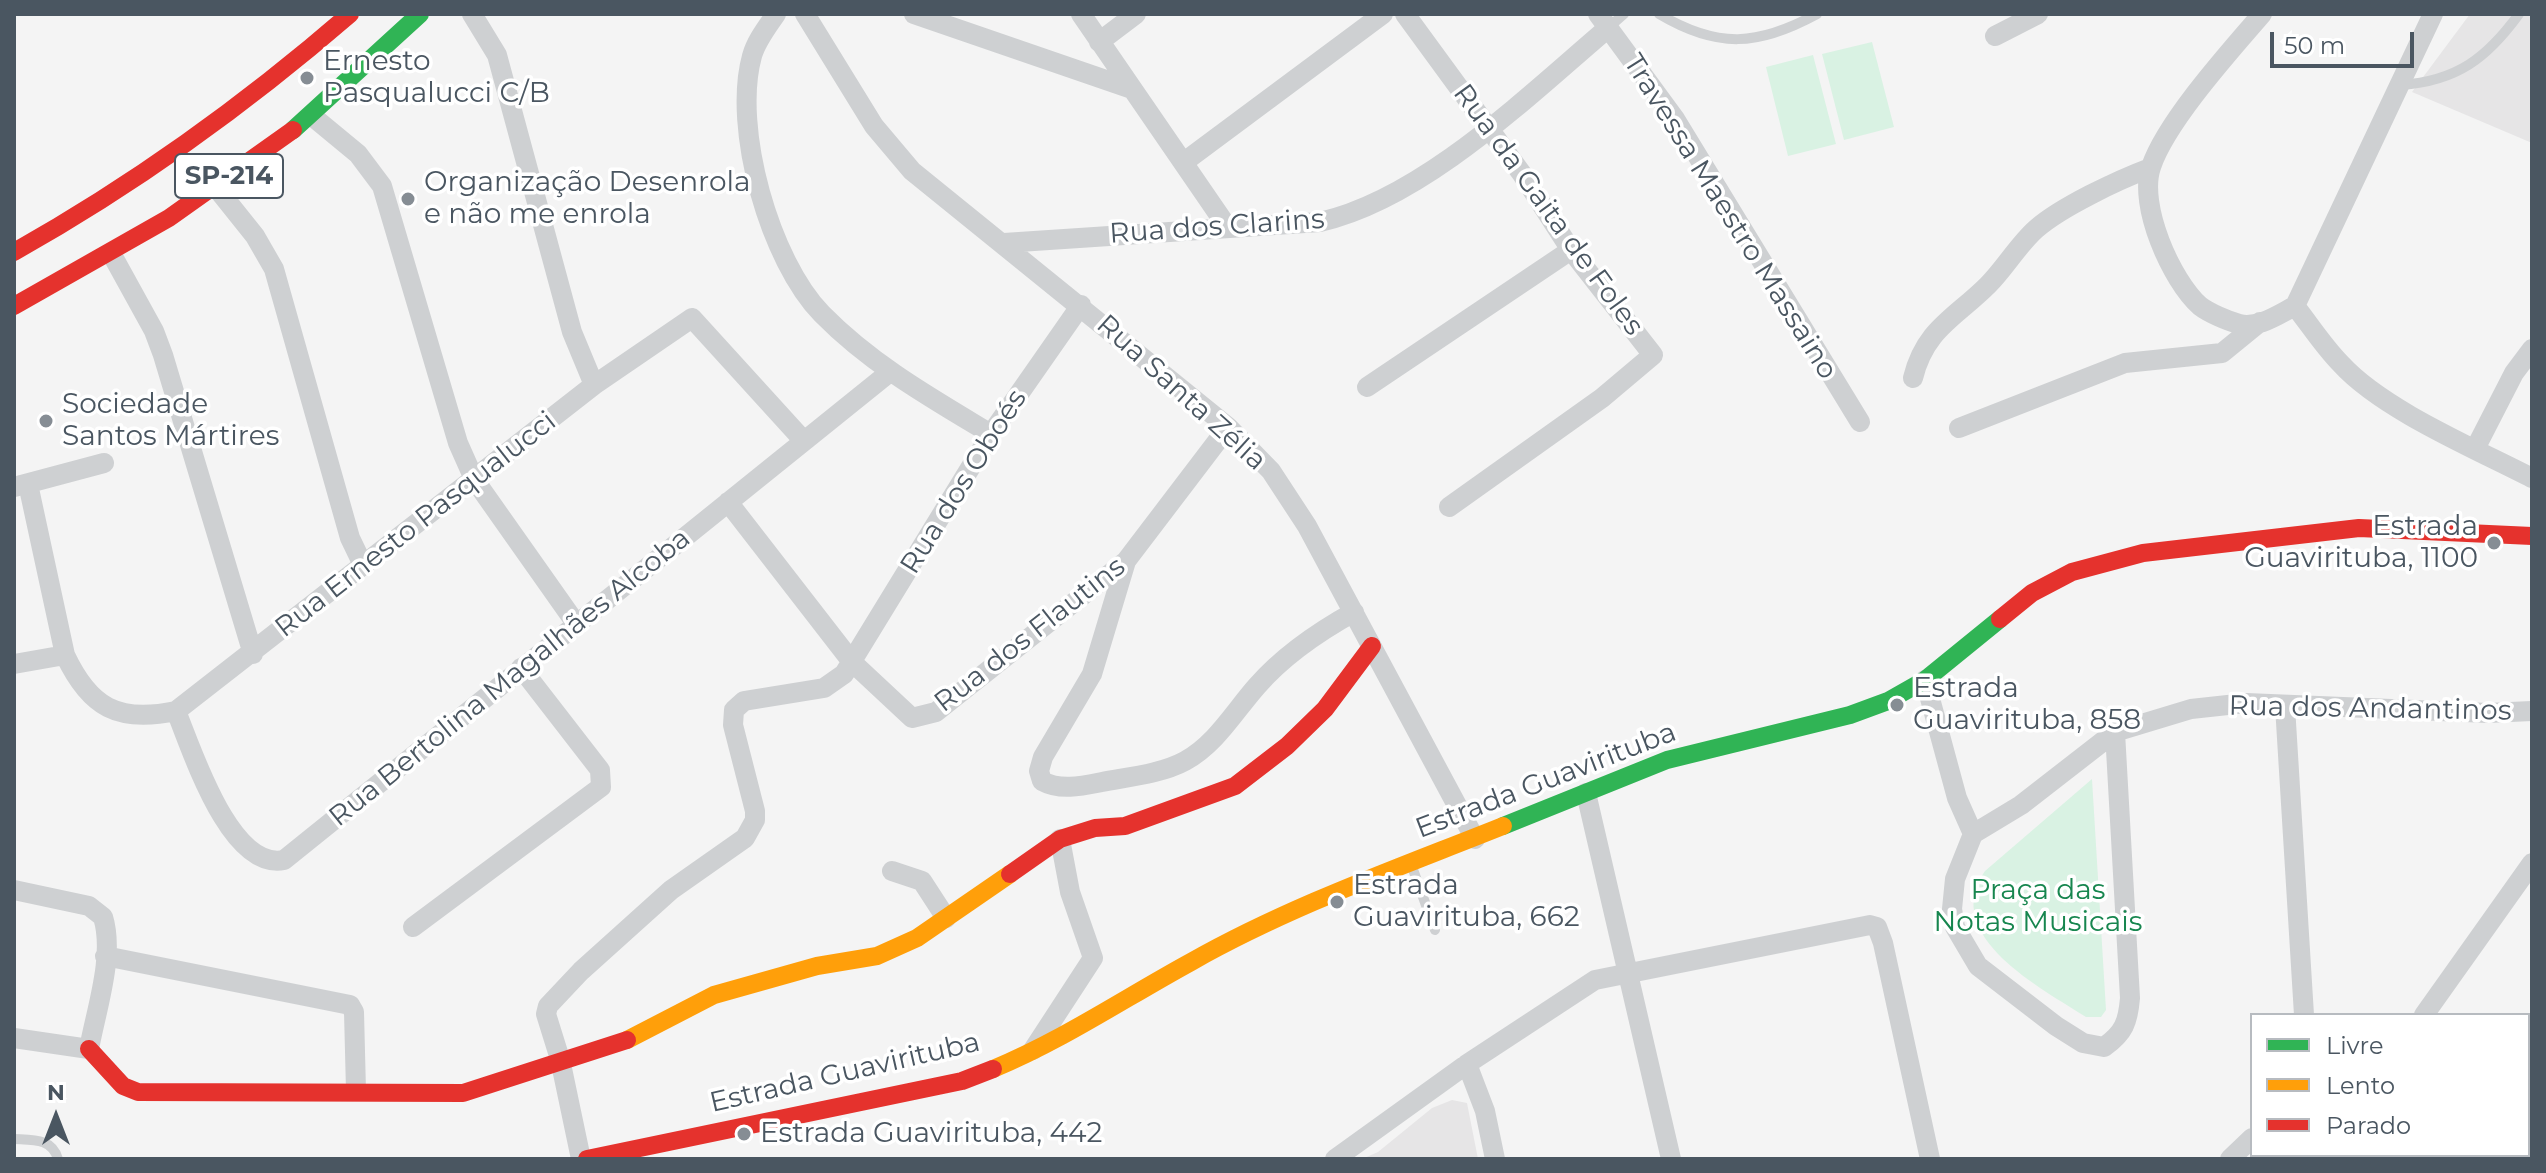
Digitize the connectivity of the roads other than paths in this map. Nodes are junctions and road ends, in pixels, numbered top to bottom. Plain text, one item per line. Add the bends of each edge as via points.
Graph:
1 (350, 14) edge
2 (420, 14) edge
3 (472, 14) edge
4 (776, 14) edge
5 (805, 14) edge
6 (914, 14) edge
7 (1081, 14) edge
8 (1136, 14) edge
9 (1383, 14) edge
10 (1405, 14) edge
11 (1624, 14) edge
12 (1659, 14) edge
13 (1817, 14) edge
14 (2038, 14) edge
15 (2262, 14) edge
16 (2433, 14) edge
17 (2519, 14) edge
18 (1603, 21) edge
19 (1995, 36) dead end
20 (1099, 42) junction
21 (2401, 85) junction
22 (1132, 89) junction
23 (312, 116) junction
24 (1488, 130) junction
25 (1184, 162) junction
26 (2150, 168) junction
27 (215, 186) junction
28 (1228, 228) junction
29 (1004, 243) junction
30 (1571, 250) junction
31 (14, 252) edge
32 (111, 253) junction
33 (1081, 305) junction
34 (14, 306) edge
35 (2295, 306) junction
36 (2260, 322) junction
37 (2532, 349) edge
38 (890, 372) junction
39 (1913, 378) dead end
40 (594, 385) junction
41 (1367, 387) dead end
42 (1860, 422) dead end
43 (1228, 427) junction
44 (1959, 428) dead end
45 (991, 434) junction
46 (803, 440) junction
47 (2475, 449) junction
48 (104, 463) dead end
49 (2532, 478) edge
50 (474, 479) junction
51 (21, 486) edge
52 (728, 502) junction
53 (1449, 507) dead end
54 (2532, 536) edge
55 (1126, 561) junction
56 (363, 565) junction
57 (1354, 612) junction
58 (577, 625) junction
59 (1372, 646) junction
60 (253, 654) junction
61 (65, 655) junction
62 (852, 662) junction
63 (14, 664) edge
64 (521, 668) junction
65 (1925, 680) junction
66 (2285, 706) junction
67 (176, 711) junction
68 (2532, 711) edge
69 (2115, 732) junction
70 (1586, 793) junction
71 (1973, 834) junction
72 (1060, 839) junction
73 (1475, 839) junction
74 (1410, 863) junction
75 (2532, 863) edge
76 (892, 871) dead end
77 (14, 890) edge
78 (946, 918) junction
79 (413, 927) dead end
80 (1435, 930) dead end
81 (105, 956) junction
82 (1629, 971) junction
83 (2304, 1013) edge
84 (2425, 1013) edge
85 (14, 1038) edge
86 (89, 1049) junction
87 (1031, 1053) junction
88 (560, 1059) junction
89 (1467, 1064) junction
90 (356, 1091) junction
91 (14, 1139) edge
92 (2250, 1140) edge
93 (1931, 1158) edge
94 (58, 1159) edge
95 (581, 1159) edge
96 (587, 1159) edge
97 (1335, 1159) edge
98 (1495, 1159) edge
99 (1671, 1159) edge
100 (2230, 1159) edge

1 - 31 street, SP-214 via 205,135 111,199
2 - 23 street, SP-214
3 - 40 street via 497,55 572,332
4 - 38 street via 753,53 748,73 746,128 757,177 800,287
5 - 29 street, Rua Santa Zélia via 874,126 912,171
6 - 22 street
7 - 20 street
8 - 20 street
9 - 25 street
10 - 24 street, Rua da Gaita de Foles
11 - 18 lane
12 - 13 lane via 1706,37 1742,41 1783,32
14 - 19 street
15 - 26 street via 2179,118
16 - 21 street
17 - 21 lane via 2495,48 2464,69 2427,83
18 - 24 street, Rua dos Clarins
18 - 42 street, Travessa Maestro Massaino via 1703,164
20 - 22 street
21 - 35 street
22 - 25 street
23 - 27 street, SP-214
23 - 50 street via 358,154 382,186 458,443
24 - 28 street, Rua dos Clarins via 1354,215
24 - 30 street, Rua da Gaita de Foles
25 - 28 street
26 - 36 street via 2159,242 2178,279 2201,307 2241,325
26 - 39 street via 2037,228 1988,285 1934,332 1919,352
27 - 32 street, SP-214
27 - 56 street via 274,269 350,538
28 - 29 street, Rua dos Clarins
29 - 33 street, Rua Santa Zélia
30 - 41 street
30 - 53 street, Rua da Gaita de Foles via 1653,355 1602,398
32 - 34 street, SP-214
32 - 60 street via 163,355
33 - 43 street, Rua Santa Zélia
33 - 45 street, Rua dos Oboés
35 - 36 street
35 - 47 street via 2357,379
36 - 44 street via 2222,353 2125,363
37 - 47 street
38 - 45 street
38 - 46 street, Rua Bertolina Magalhães Alcoba
40 - 46 street, Rua Ernesto Pasqualucci via 692,318
40 - 50 street, Rua Ernesto Pasqualucci
43 - 55 street, Rua dos Flautins
43 - 57 street, Rua Santa Zélia via 1271,471
45 - 62 street, Rua dos Oboés
46 - 52 street, Rua Bertolina Magalhães Alcoba
47 - 49 street
48 - 51 street
50 - 56 street, Rua Ernesto Pasqualucci
50 - 58 street
51 - 61 street
52 - 58 street, Rua Bertolina Magalhães Alcoba
52 - 62 street
54 - 65 street, Estrada Guavirituba via 2359,528 2143,553 2072,572 2032,593
55 - 57 street via 1092,674 1043,757 1042,781 1057,786 1112,780 1184,762 1207,745 1285,659
55 - 62 street, Rua dos Flautins via 936,712 912,718
56 - 60 street, Rua Ernesto Pasqualucci
57 - 59 street, Rua Santa Zélia
58 - 64 street, Rua Bertolina Magalhães Alcoba
59 - 72 street via 1325,709 1235,786 1125,826
59 - 73 street, Rua Santa Zélia
60 - 67 street, Rua Ernesto Pasqualucci
61 - 63 street
61 - 67 street via 93,700 110,710 151,716
62 - 88 street, Rua dos Oboés via 838,681 824,688 744,701 734,710 733,725 755,811 751,830 671,890 554,998 546,1014
64 - 67 street, Rua Bertolina Magalhães Alcoba via 301,847 271,863 241,841 220,811
64 - 79 street via 600,770 601,787
65 - 70 street, Estrada Guavirituba via 1850,715 1667,760
65 - 71 street via 1957,798
66 - 68 street, Rua dos Andantinos
66 - 69 street, Rua dos Andantinos via 2246,703 2191,709
66 - 83 street
69 - 71 street via 2021,805
69 - 71 street via 2130,998 2128,1024 2118,1038 2104,1047 2083,1043 1978,966 1955,927 1952,909 1955,879
70 - 73 street, Estrada Guavirituba
70 - 82 street
72 - 78 street
72 - 87 street via 1070,892 1093,958
73 - 74 street, Estrada Guavirituba
74 - 80 lane
74 - 87 street, Estrada Guavirituba via 1295,909 1216,948
75 - 84 street
76 - 78 street via 922,881
77 - 81 street via 97,911 105,924
78 - 88 street via 877,956 817,966 714,995 634,1038
81 - 86 street
81 - 90 street via 350,1005
82 - 89 street via 1573,991
82 - 93 street via 1877,927
82 - 99 street
85 - 86 street
86 - 90 street via 114,1078 138,1092
87 - 96 street, Estrada Guavirituba via 962,1081
88 - 90 street via 463,1093
88 - 95 street
89 - 97 street
89 - 98 street
91 - 94 lane via 42,1141
92 - 100 street

